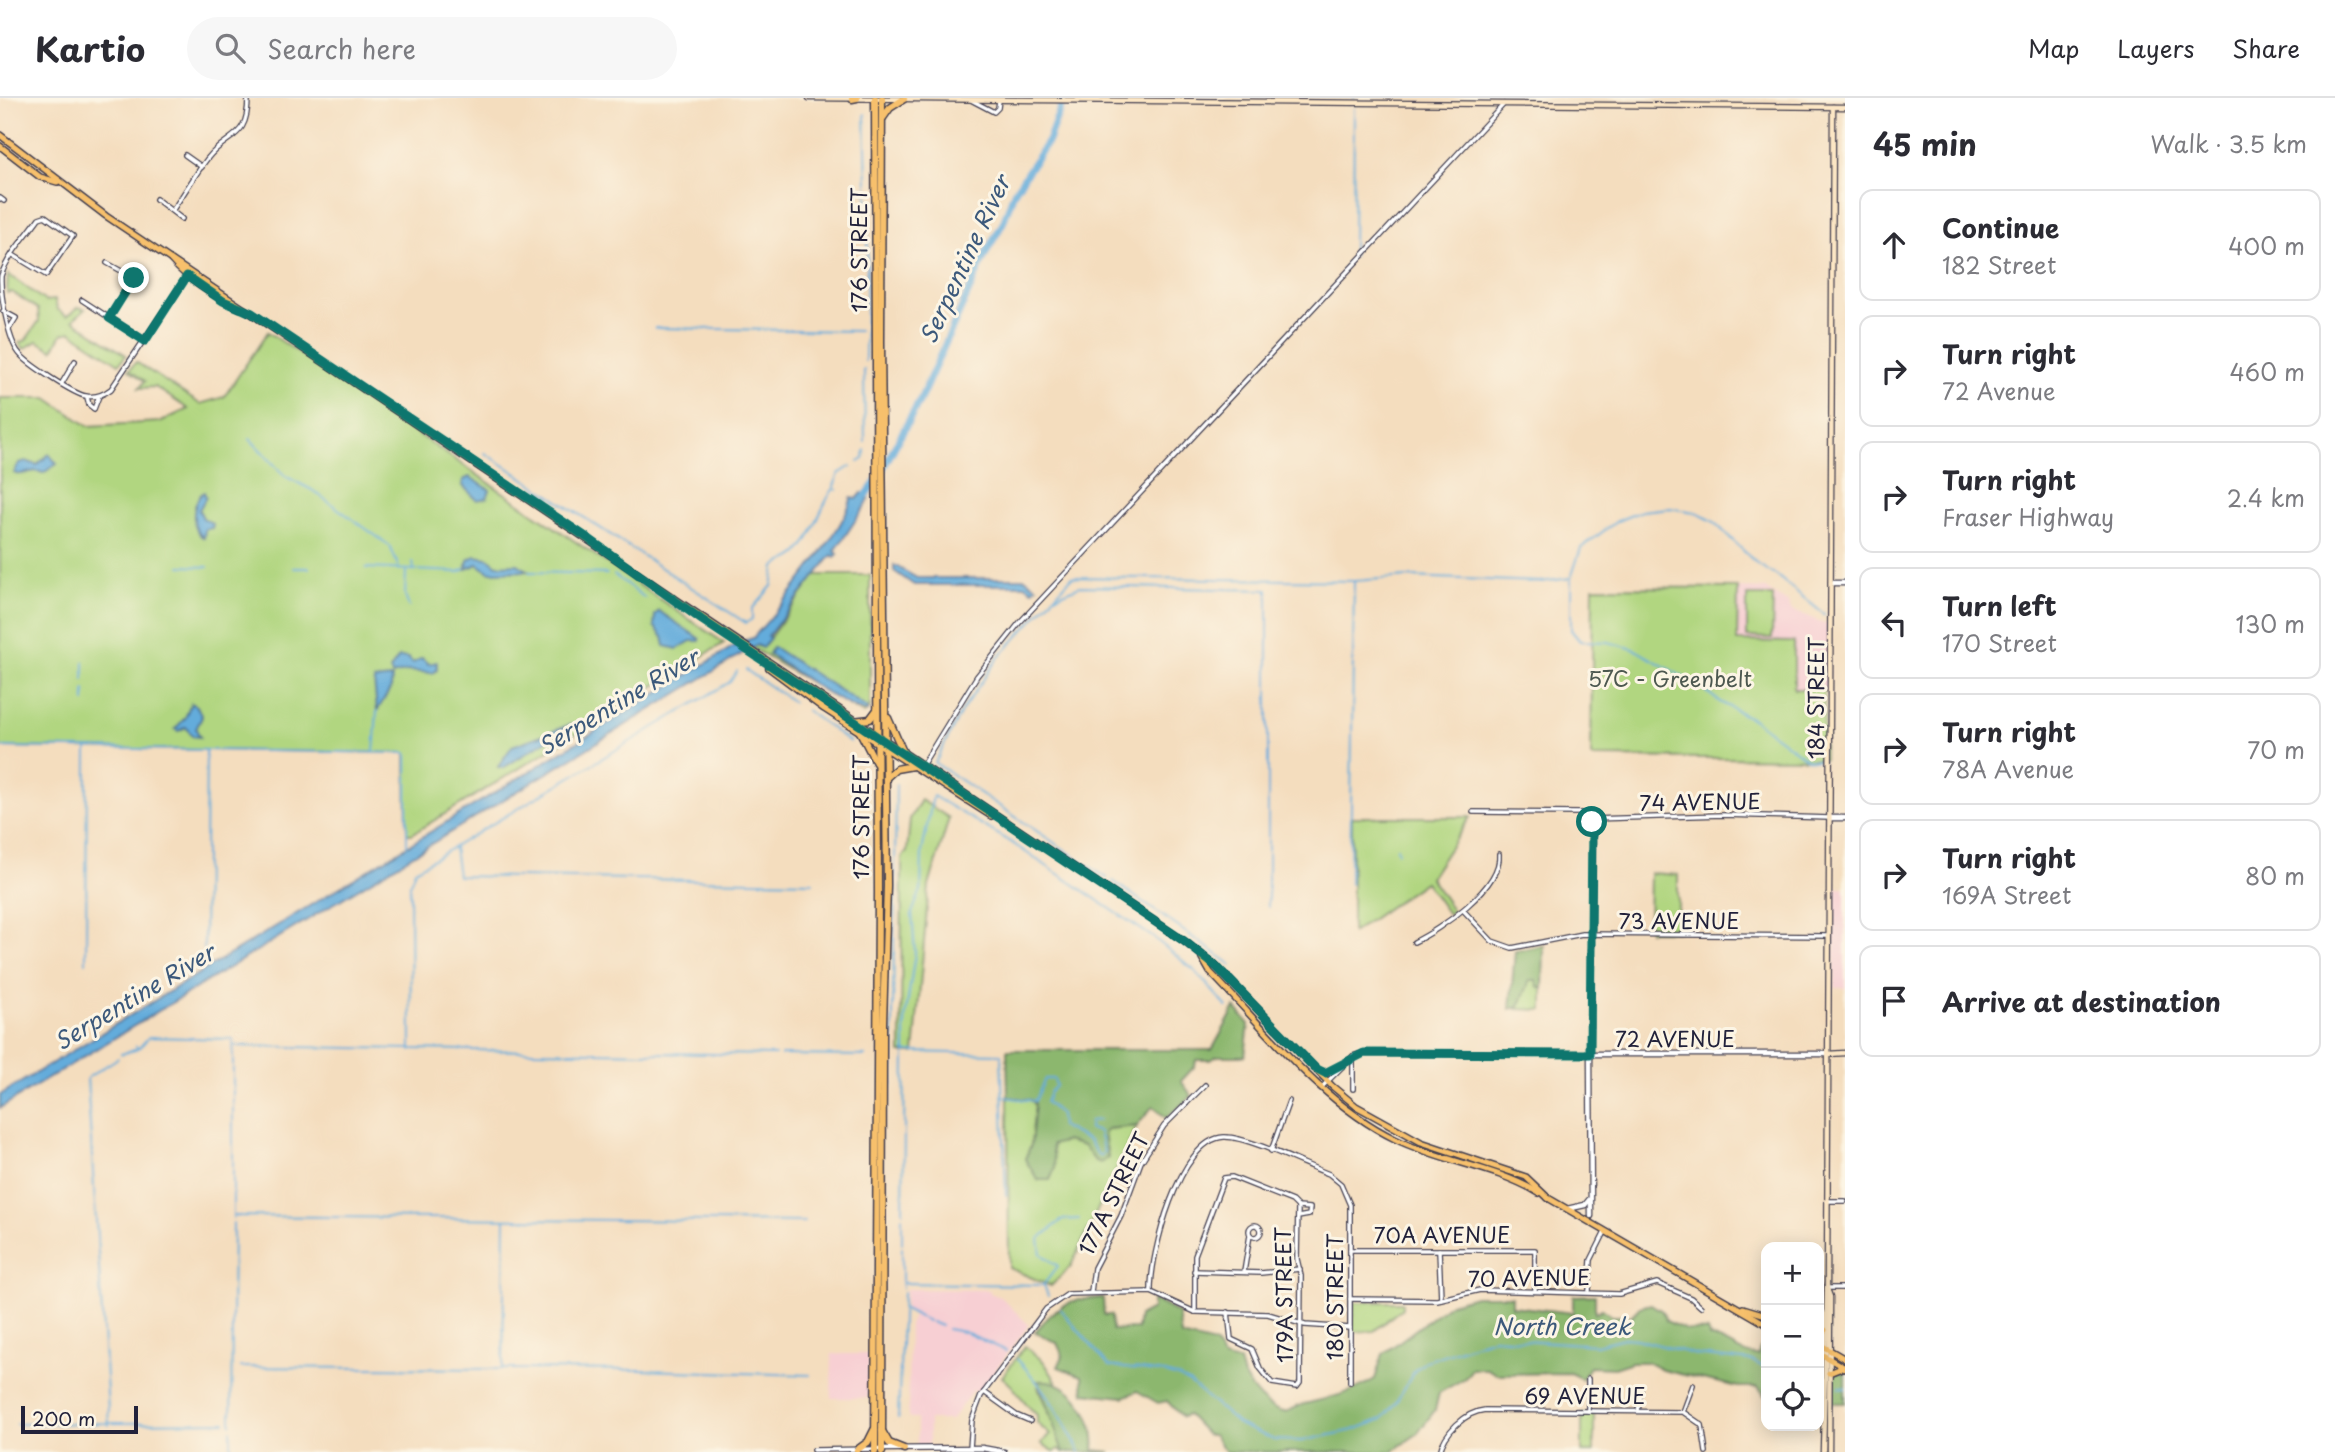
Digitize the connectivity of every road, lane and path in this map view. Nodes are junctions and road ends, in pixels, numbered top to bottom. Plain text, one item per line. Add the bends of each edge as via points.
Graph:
1 (248, 98) edge
2 (809, 98) edge
3 (1510, 98) edge
4 (854, 99) edge
5 (879, 99) edge
6 (904, 99) edge
7 (969, 99) edge
8 (999, 99) edge
9 (1505, 104) junction
10 (1833, 107) junction
11 (1845, 107) edge
12 (882, 120) junction
13 (0, 135) edge
14 (0, 146) edge
15 (185, 155) dead end
16 (202, 167) junction
17 (60, 183) junction
18 (156, 199) dead end
19 (172, 211) junction
20 (182, 219) dead end
21 (13, 255) junction
22 (166, 255) junction
23 (107, 263) dead end
24 (187, 276) junction
25 (204, 287) junction
26 (223, 293) junction
27 (82, 300) dead end
28 (4, 311) junction
29 (252, 313) junction
30 (109, 318) junction
31 (9, 329) junction
32 (145, 341) junction
33 (75, 361) dead end
34 (62, 383) junction
35 (99, 396) junction
36 (87, 397) junction
37 (1831, 583) junction
38 (1845, 583) edge
39 (751, 652) junction
40 (877, 709) junction
41 (886, 715) junction
42 (853, 721) junction
43 (859, 730) junction
44 (877, 740) junction
45 (887, 746) junction
46 (904, 754) junction
47 (913, 766) junction
48 (922, 766) junction
49 (878, 767) junction
50 (887, 777) junction
51 (971, 802) junction
52 (1473, 812) dead end
53 (1830, 818) junction
54 (1845, 818) edge
55 (1593, 820) junction
56 (1499, 854) dead end
57 (1463, 909) junction
58 (1590, 935) junction
59 (1829, 936) junction
60 (1414, 942) dead end
61 (1195, 950) junction
62 (1845, 1053) edge
63 (1590, 1054) junction
64 (1828, 1054) junction
65 (1353, 1056) junction
66 (1342, 1066) junction
67 (1315, 1068) junction
68 (1327, 1081) junction
69 (1205, 1085) dead end
70 (1322, 1087) junction
71 (1353, 1089) dead end
72 (1289, 1101) dead end
73 (1270, 1151) junction
74 (1548, 1198) junction
75 (1590, 1199) junction
76 (1845, 1200) edge
77 (1827, 1201) junction
78 (1298, 1207) junction
79 (1567, 1209) junction
80 (1591, 1216) dead end
81 (1298, 1217) junction
82 (1605, 1232) junction
83 (1250, 1235) dead end
84 (1350, 1250) junction
85 (1439, 1250) junction
86 (1300, 1269) junction
87 (1194, 1271) junction
88 (1244, 1272) junction
89 (1827, 1288) junction
90 (1845, 1288) edge
91 (1535, 1291) junction
92 (1589, 1291) junction
93 (1091, 1292) junction
94 (1151, 1292) junction
95 (1350, 1299) junction
96 (1441, 1299) junction
97 (1701, 1307) dead end
98 (1740, 1308) junction
99 (1195, 1312) junction
100 (1228, 1312) junction
101 (1761, 1313) edge
102 (1761, 1321) edge
103 (1301, 1324) junction
104 (1350, 1328) junction
105 (1825, 1330) joint
106 (1824, 1347) edge
107 (1824, 1356) edge
108 (1845, 1359) edge
109 (1845, 1367) edge
110 (1824, 1368) edge
111 (1829, 1373) junction
112 (1588, 1379) dead end
113 (1350, 1382) dead end
114 (1693, 1385) dead end
115 (1641, 1391) dead end
116 (984, 1392) junction
117 (1588, 1411) junction
118 (1638, 1411) junction
119 (1683, 1412) junction
120 (1030, 1421) dead end
121 (878, 1429) junction
122 (970, 1448) junction
123 (904, 1449) junction
124 (813, 1450) dead end
125 (878, 1450) edge
126 (927, 1450) edge
127 (859, 1451) edge
128 (894, 1452) edge
129 (1004, 1452) edge
130 (1440, 1452) edge
131 (1706, 1452) edge
132 (1823, 1452) edge
133 (1829, 1452) edge

1 - 16 street via 243,128
2 - 4 main road
3 - 9 main road
4 - 5 main road
5 - 6 main road
5 - 12 highway, 176 STREET
5 - 40 highway, 176 STREET
6 - 7 main road
6 - 12 highway via 890,107
7 - 8 main road
7 - 8 street via 994,112
8 - 9 main road
9 - 10 main road
9 - 48 street via 1020,622 977,676
10 - 11 main road
10 - 37 main road, 184 STREET
12 - 41 highway, 176 STREET
13 - 17 main road
14 - 17 main road via 40,177
15 - 16 street
16 - 19 street
17 - 22 main road
18 - 19 street
19 - 20 street
21 - 21 street via 42,216 72,236 46,275
21 - 28 street via 0,278
22 - 24 main road
22 - 26 main road
23 - 30 street via 134,278
24 - 25 main road
24 - 32 street
25 - 26 main road
25 - 29 main road
26 - 29 main road
27 - 30 street
28 - 31 street
28 - 31 street via 16,318
29 - 39 main road
30 - 32 street
31 - 34 street via 14,346 31,365
32 - 35 street via 111,389
33 - 34 street
34 - 36 street
35 - 36 street
35 - 36 street via 95,408
37 - 38 street
37 - 53 main road, 184 STREET
39 - 42 main road
39 - 43 main road via 783,681
40 - 42 highway via 870,719
40 - 44 highway, 176 STREET
41 - 45 highway, 176 STREET
41 - 46 highway
42 - 44 main road
43 - 44 main road
43 - 49 highway
44 - 45 main road
44 - 49 highway, 176 STREET
45 - 46 main road
45 - 47 main road
45 - 50 highway, 176 STREET
45 - 51 main road
46 - 48 main road
47 - 50 highway via 896,769
47 - 51 main road
48 - 51 main road
49 - 121 highway, 176 STREET
50 - 121 highway, 176 STREET
51 - 61 main road
52 - 55 street, 74 AVENUE via 1581,813
53 - 54 street, 74 AVENUE
53 - 55 street, 74 AVENUE via 1723,815
53 - 59 main road, 184 STREET
55 - 58 street
56 - 57 street via 1489,882
57 - 58 street, 73 AVENUE via 1483,934 1504,946 1518,948 1558,937
57 - 60 street
58 - 59 street, 73 AVENUE
58 - 63 street
59 - 64 main road, 184 STREET
61 - 67 main road
61 - 70 main road via 1210,972
62 - 64 main road, 72 AVENUE
63 - 64 street, 72 AVENUE
63 - 65 street, 72 AVENUE
63 - 75 street
64 - 77 main road, 184 STREET
65 - 66 street
65 - 71 street
66 - 67 street via 1329,1073
66 - 68 street
67 - 68 main road
68 - 70 street
68 - 74 main road via 1356,1107 1392,1129 1508,1168 1526,1177
69 - 93 street, 177A STREET via 1164,1126 1143,1158 1121,1216 1094,1268
70 - 74 main road via 1387,1135 1508,1177
72 - 73 street
73 - 84 street, 180 STREET via 1336,1178 1347,1194
73 - 94 street via 1230,1137 1205,1143 1177,1185 1155,1246
74 - 79 main road
75 - 79 street via 1585,1205
75 - 80 street
76 - 77 street
77 - 89 main road, 184 STREET
78 - 81 street, 179A STREET
78 - 81 street via 1308,1206 1311,1211
78 - 87 street via 1226,1176 1195,1255
79 - 82 main road
81 - 86 street, 179A STREET
82 - 92 street via 1591,1260
82 - 98 main road
83 - 88 street
84 - 85 street, 70A AVENUE
84 - 95 street, 180 STREET
85 - 91 street, 70A AVENUE via 1535,1250
85 - 96 street
86 - 88 street
86 - 103 street, 179A STREET
87 - 88 street
87 - 99 street
89 - 90 street
89 - 105 main road, 184 STREET
89 - 106 main road, 184 STREET
91 - 92 street, 70 AVENUE
91 - 96 street, 70 AVENUE via 1472,1291
92 - 97 street, 70 AVENUE via 1619,1294 1657,1283
93 - 94 street
93 - 116 street via 1060,1298 1046,1309
94 - 99 street
95 - 96 street, 70 AVENUE
95 - 104 street, 180 STREET
98 - 101 main road
98 - 102 main road
99 - 100 street
100 - 103 street via 1268,1314
100 - 103 street, 179A STREET via 1230,1336 1255,1353 1267,1378 1280,1387 1300,1383
103 - 104 street
104 - 113 street, 180 STREET
105 - 106 main road, 184 STREET
106 - 108 main road
107 - 109 main road
107 - 111 main road, 184 STREET
109 - 111 main road
110 - 132 main road, 184 STREET
111 - 133 main road, 184 STREET
112 - 117 street
114 - 119 street
115 - 118 street
116 - 120 street
116 - 122 street via 972,1420
117 - 118 street, 69 AVENUE
117 - 130 street, 69 AVENUE via 1485,1410 1465,1418 1445,1439
118 - 119 street, 69 AVENUE
119 - 131 street via 1702,1425
121 - 123 highway via 889,1443
121 - 125 highway, 176 STREET
121 - 127 highway
122 - 126 street
122 - 129 street
123 - 125 street
123 - 126 street
123 - 128 highway
124 - 127 street
125 - 127 street

